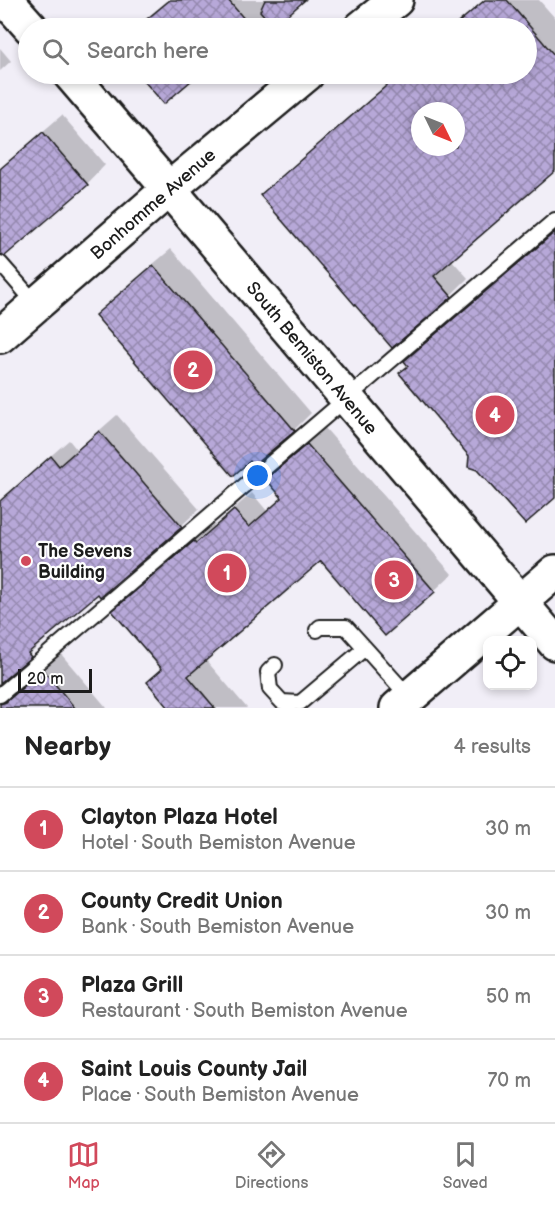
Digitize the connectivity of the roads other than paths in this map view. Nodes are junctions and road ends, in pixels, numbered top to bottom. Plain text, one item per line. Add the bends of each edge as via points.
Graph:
1 (6, 0) edge
2 (396, 0) edge
3 (22, 18) edge
4 (374, 18) edge
5 (78, 84) edge
6 (295, 84) edge
7 (169, 189) junction
8 (555, 220) edge
9 (2, 269) edge
10 (36, 304) junction
11 (0, 336) edge
12 (346, 398) junction
13 (555, 572) edge
14 (519, 603) junction
15 (317, 630) dead end
16 (555, 643) edge
17 (365, 648) junction
18 (275, 665) dead end
19 (0, 695) edge
20 (403, 703) edge

1 - 3 street
2 - 4 street
5 - 7 street, South Bemiston Avenue
6 - 7 street, Bonhomme Avenue
7 - 10 street, Bonhomme Avenue
7 - 12 street, South Bemiston Avenue
8 - 12 lane
9 - 10 lane
10 - 11 street, Bonhomme Avenue
12 - 14 street, South Bemiston Avenue
12 - 19 lane
13 - 14 street
14 - 16 street, South Bemiston Avenue
14 - 20 street
15 - 17 lane via 346,627
17 - 18 lane via 300,703 282,702 270,689 268,672
17 - 20 lane

